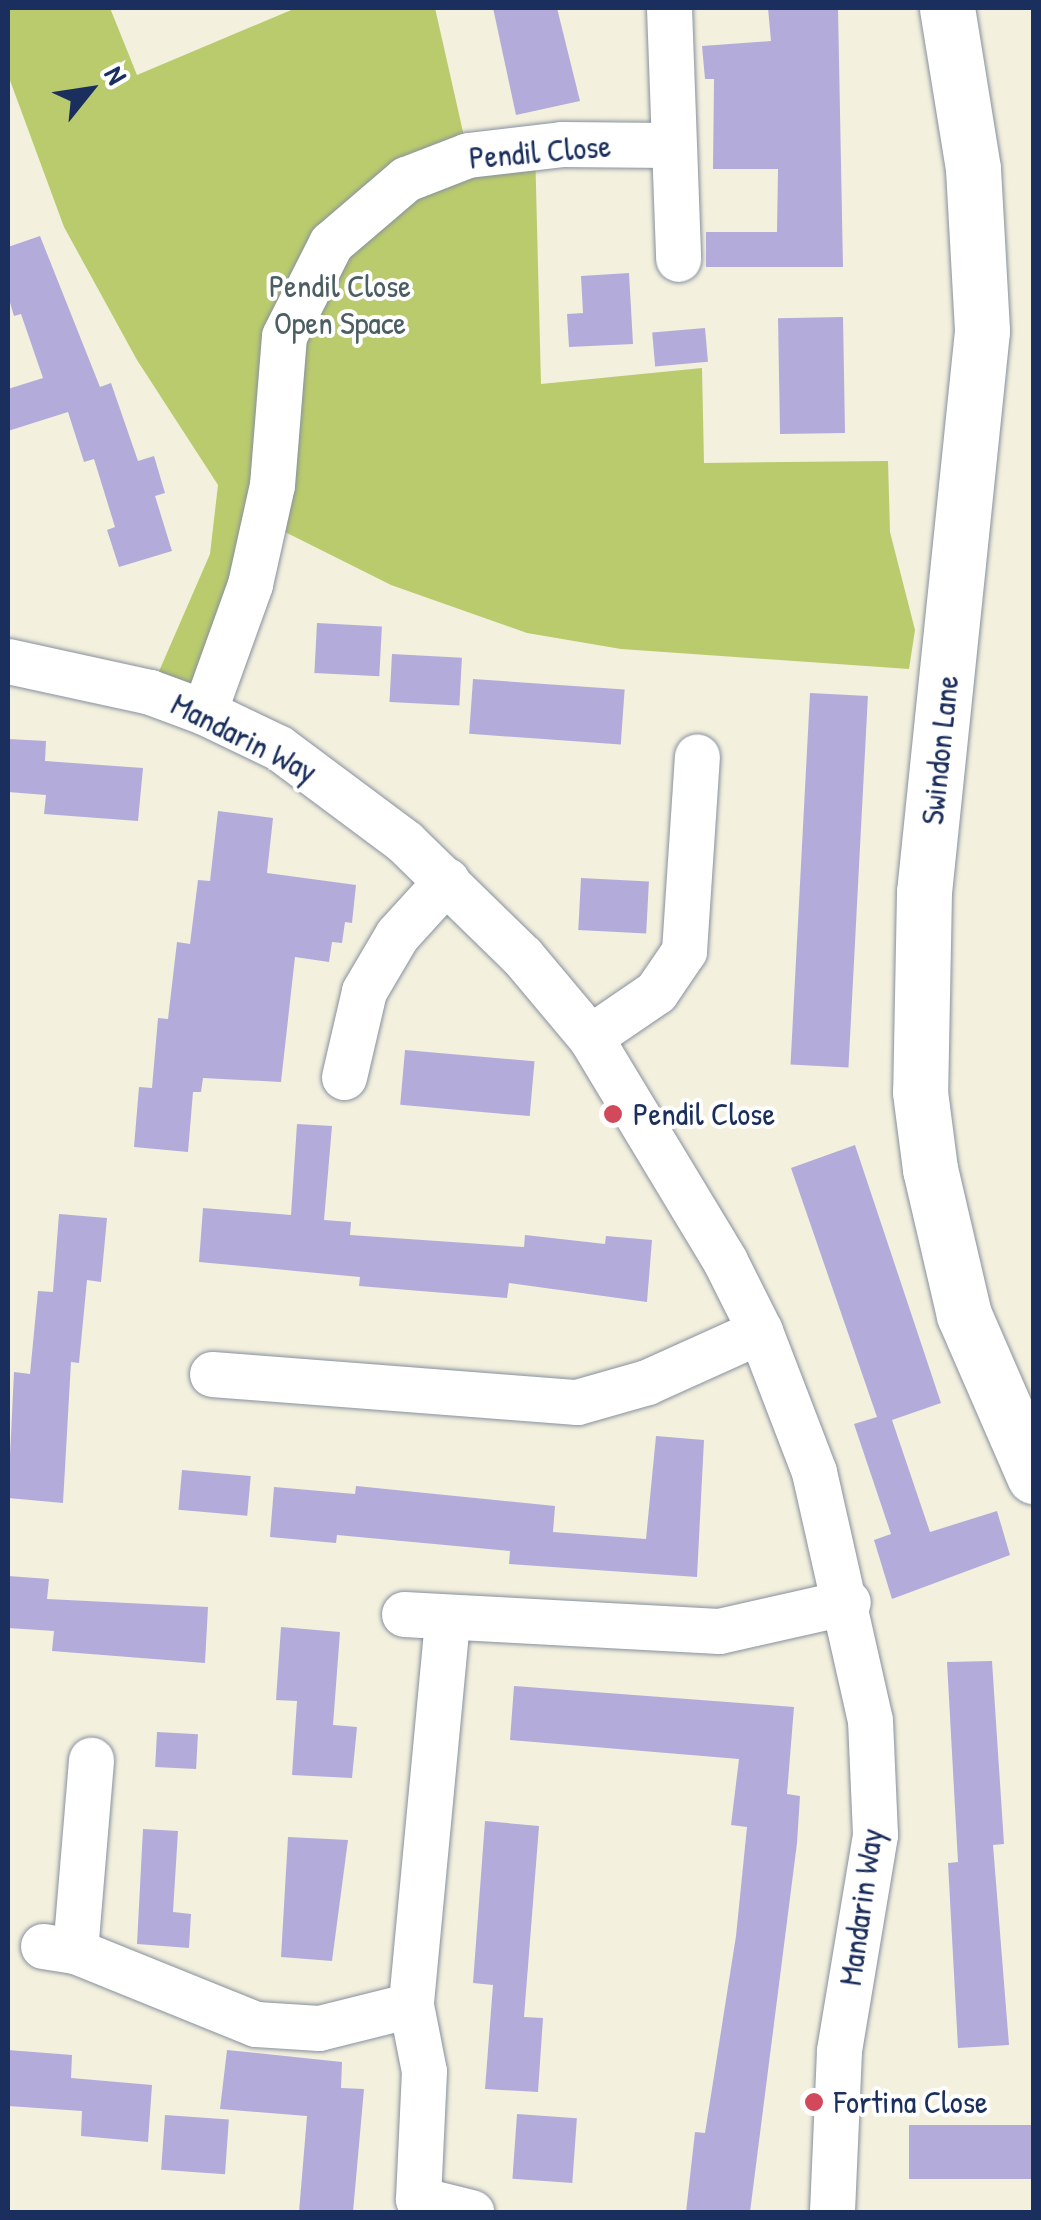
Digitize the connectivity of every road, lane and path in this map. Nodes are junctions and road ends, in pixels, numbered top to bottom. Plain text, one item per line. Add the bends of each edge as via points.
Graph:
1 (668, 8) edge
2 (947, 8) edge
3 (670, 145) junction
4 (678, 259) dead end
5 (8, 661) edge
6 (204, 712) junction
7 (697, 756) dead end
8 (447, 880) junction
9 (590, 1038) junction
10 (344, 1078) dead end
11 (760, 1331) junction
12 (212, 1374) dead end
13 (1034, 1476) edge
14 (848, 1602) junction
15 (92, 1760) dead end
16 (411, 2005) junction
17 (471, 2212) edge
18 (832, 2212) edge

1 - 3 street
2 - 13 street, Swindon Lane via 974,169 982,331 924,892 920,1092 945,1246 964,1316
3 - 4 street
3 - 6 street, Pendil Close via 562,144 468,154 392,188 331,243 284,336 272,485 250,584
5 - 6 street, Mandarin Way via 150,692
6 - 8 street, Mandarin Way via 279,748 341,789
7 - 9 street via 684,951 656,992
8 - 9 street, Mandarin Way
8 - 10 street via 397,936 364,991
9 - 11 street, Mandarin Way via 672,1168
11 - 12 street via 648,1382 577,1402
11 - 14 street, Mandarin Way via 814,1472
14 - 16 street via 719,1631 426,1618
14 - 18 street, Mandarin Way via 870,1720 875,1835 838,2051
15 - 16 street via 59,1948 256,2024 319,2028
16 - 17 street via 424,2071 418,2199

